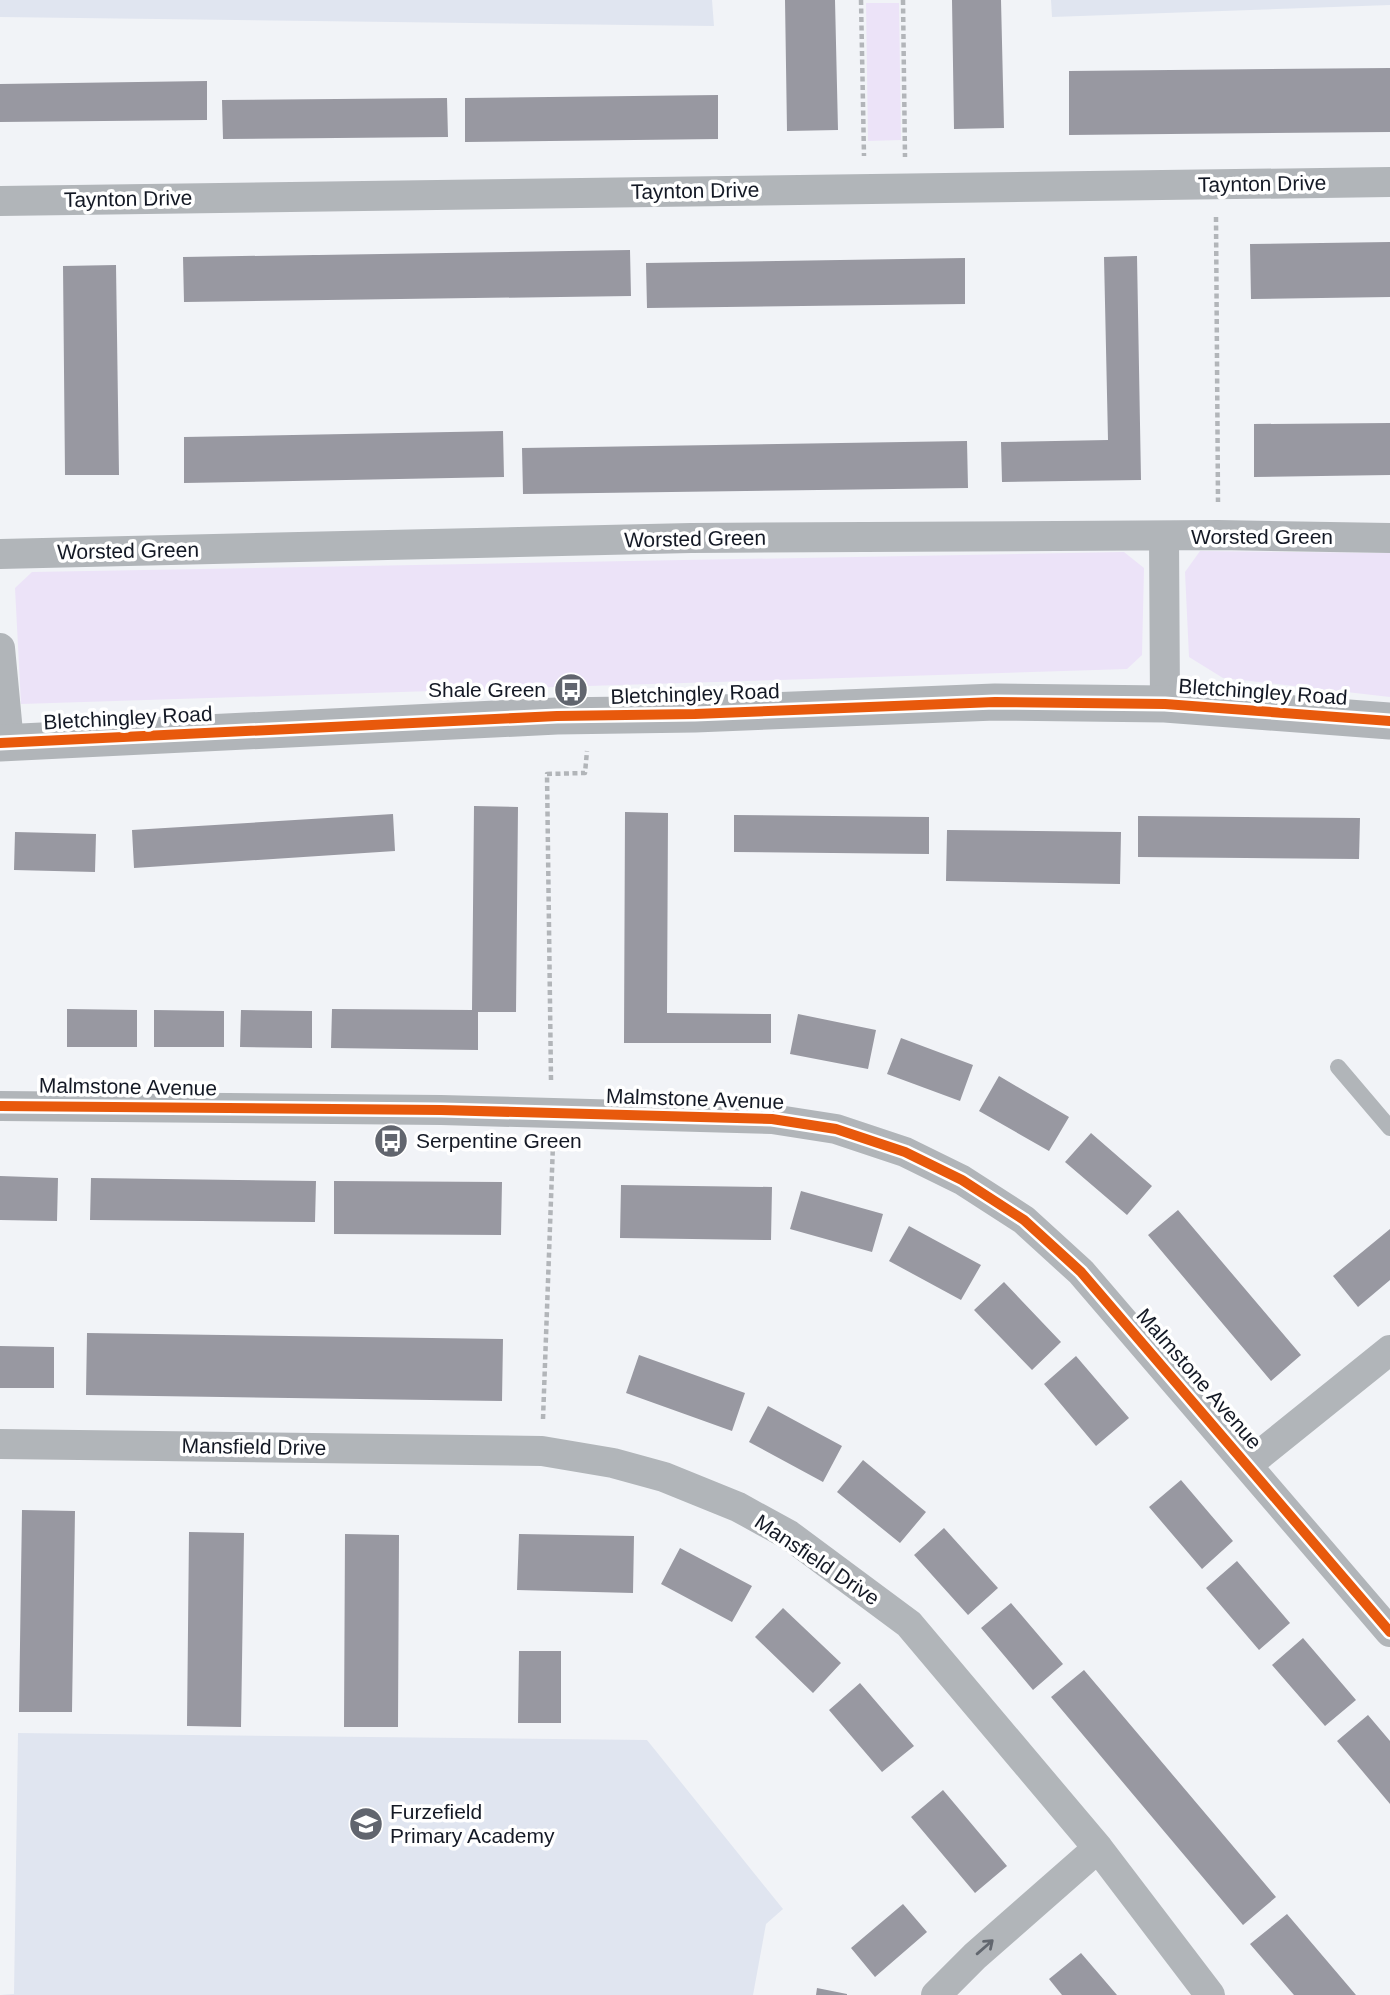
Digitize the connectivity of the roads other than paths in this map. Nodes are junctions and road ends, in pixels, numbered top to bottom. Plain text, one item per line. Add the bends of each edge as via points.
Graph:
1 (1390, 182) edge
2 (0, 201) edge
3 (1164, 537) junction
4 (1390, 538) edge
5 (0, 554) edge
6 (0, 648) edge
7 (1165, 704) junction
8 (1390, 721) edge
9 (4, 743) edge
10 (1338, 1067) dead end
11 (0, 1106) edge
12 (1390, 1128) edge
13 (1390, 1350) edge
14 (0, 1444) edge
15 (1247, 1465) junction
16 (1390, 1632) edge
17 (1098, 1848) junction
18 (936, 1995) edge
19 (1210, 1995) edge

1 - 2 street, Taynton Drive
3 - 4 street, Worsted Green
3 - 5 street, Worsted Green via 691,538
3 - 7 street
6 - 9 street
7 - 8 street, Bletchingley Road
7 - 9 street, Bletchingley Road via 995,702 557,716
10 - 12 lane
11 - 15 street, Malmstone Avenue via 772,1119 836,1129 905,1152 962,1180 1024,1220 1081,1272
13 - 15 street
14 - 17 street, Mansfield Drive via 542,1451 664,1477 738,1507 789,1535 909,1624
15 - 16 street, Malmstone Avenue
18 -> 17 street
17 - 19 street, Mansfield Drive

